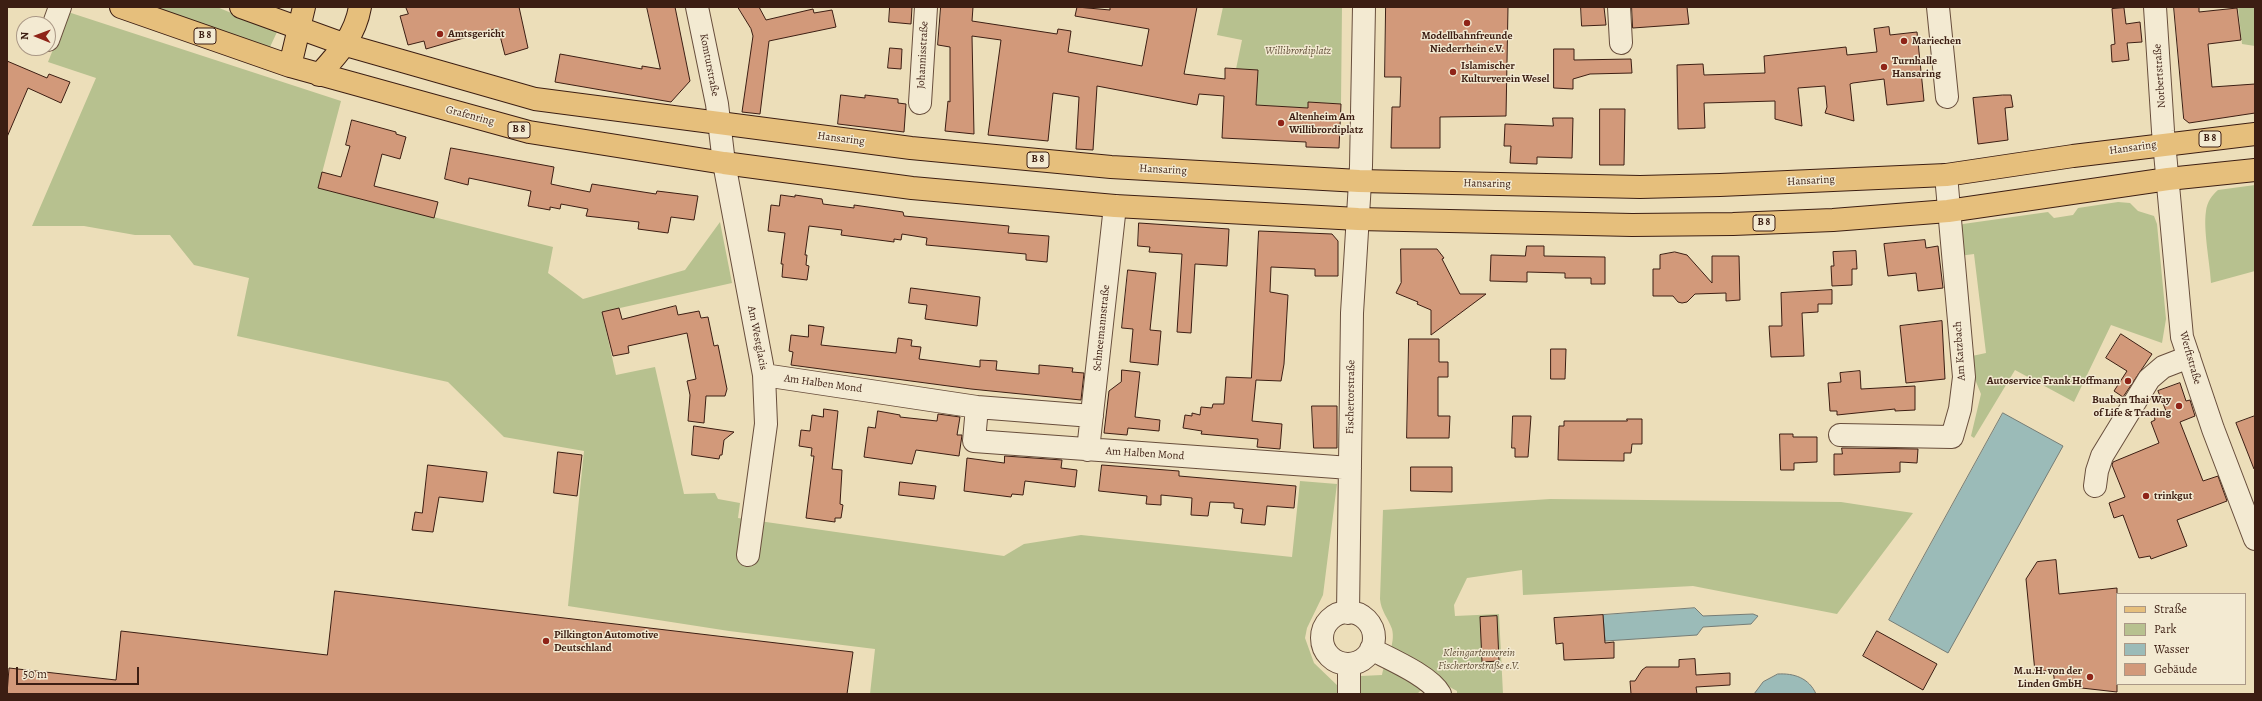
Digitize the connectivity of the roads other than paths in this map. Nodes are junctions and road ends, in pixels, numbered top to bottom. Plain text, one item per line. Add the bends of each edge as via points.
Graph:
1 (60, 7) edge
2 (121, 7) edge
3 (304, 7) edge
4 (360, 7) edge
5 (697, 7) edge
6 (926, 7) edge
7 (1364, 7) edge
8 (1619, 7) edge
9 (1938, 7) edge
10 (2155, 7) edge
11 (255, 8) edge
12 (56, 18) edge
13 (298, 29) junction
14 (1621, 43) dead end
15 (346, 45) junction
16 (290, 66) junction
17 (319, 75) junction
18 (1947, 98) dead end
19 (920, 103) dead end
20 (718, 123) junction
21 (2255, 134) edge
22 (2165, 144) junction
23 (724, 163) junction
24 (2255, 170) edge
25 (1946, 175) junction
26 (2168, 179) junction
27 (1360, 181) junction
28 (1115, 206) junction
29 (1948, 211) junction
30 (1358, 219) junction
31 (2189, 357) junction
32 (764, 375) junction
33 (977, 407) junction
34 (1092, 416) junction
35 (1840, 435) dead end
36 (1088, 450) junction
37 (1350, 468) junction
38 (2096, 486) dead end
39 (2255, 539) edge
40 (748, 555) dead end
41 (1348, 612) junction
42 (1371, 649) junction
43 (1349, 664) junction
44 (1349, 694) edge
45 (1440, 694) edge

1 - 12 street
2 - 16 main road, B 8
3 - 13 main road
4 - 15 main road
5 - 20 street, Komturstraße via 717,104
6 - 19 street, Johannisstraße
7 - 27 street, Fischertorstraße
8 - 14 street
9 - 18 street
10 - 22 street, Norbertstraße
11 - 13 main road, B 8
13 - 15 main road, B 8
13 - 16 main road
15 - 17 main road
15 - 20 main road, B 8 via 535,99
16 - 17 main road, Grafenring / B 8
17 - 23 main road, Grafenring / B 8 via 529,132
20 - 23 street, Am Westglacis
20 - 27 main road, Hansaring / B 8 via 911,148 1096,166
21 - 22 main road, Hansaring / B 8
22 - 25 main road, Hansaring / B 8
22 - 26 street, Werftstraße
23 - 28 main road, B 8 via 912,188
23 - 32 street, Am Westglacis
24 - 26 main road, B 8
25 - 27 main road, Hansaring / B 8 via 1640,187
25 - 29 street, Am Katzbach
26 - 29 main road, B 8
26 - 31 street, Werftstraße via 2182,337
27 - 30 street, Fischertorstraße
28 - 30 main road, B 8
28 - 34 street, Schneemannstraße
29 - 30 main road, B 8 via 1833,220 1733,224 1632,225
29 - 35 street, Am Katzbach via 1964,377 1960,409 1952,437
30 - 37 street, Fischertorstraße via 1352,312
31 - 38 street via 2163,367 2149,379 2102,456
31 - 39 street, Werftstraße
32 - 33 street, Am Halben Mond
32 - 40 street, Am Westglacis via 766,424
33 - 34 street, Am Halben Mond
33 - 36 street, Am Halben Mond via 974,441
34 - 36 street, Schneemannstraße
36 - 37 street, Am Halben Mond
37 - 41 street, Fischertorstraße
41 - 42 street via 1359,615 1370,626 1373,633
41 - 43 street via 1336,614 1330,619 1322,633 1322,641 1328,655 1334,660
42 - 43 street via 1359,661
42 - 45 street via 1422,677 1436,687
43 - 44 street

